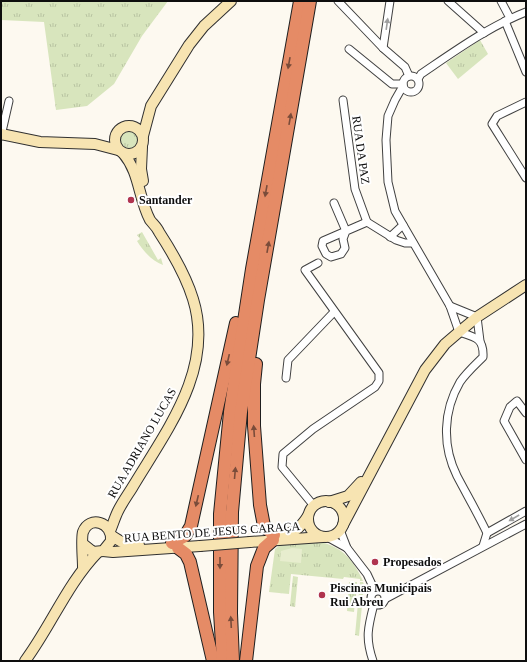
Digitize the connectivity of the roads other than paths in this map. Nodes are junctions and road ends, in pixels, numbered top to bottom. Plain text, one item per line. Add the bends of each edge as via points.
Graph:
1 (231, 1) edge
2 (300, 1) edge
3 (310, 1) edge
4 (390, 1) edge
5 (448, 1) edge
6 (501, 1) edge
7 (341, 2) edge
8 (526, 12) edge
9 (507, 19) junction
10 (484, 33) junction
11 (383, 48) junction
12 (349, 49) dead end
13 (526, 72) edge
14 (409, 76) junction
15 (418, 79) junction
16 (403, 85) junction
17 (412, 92) junction
18 (343, 100) dead end
19 (395, 100) junction
20 (9, 101) dead end
21 (526, 102) edge
22 (150, 106) junction
23 (130, 126) junction
24 (1, 134) edge
25 (116, 134) junction
26 (143, 136) junction
27 (95, 144) junction
28 (142, 147) junction
29 (121, 152) junction
30 (526, 178) edge
31 (334, 203) dead end
32 (367, 222) junction
33 (403, 225) junction
34 (159, 230) junction
35 (390, 237) junction
36 (413, 243) junction
37 (318, 263) dead end
38 (258, 270) junction
39 (526, 285) edge
40 (450, 306) junction
41 (334, 312) junction
42 (477, 317) junction
43 (459, 332) junction
44 (480, 341) junction
45 (286, 378) dead end
46 (526, 413) edge
47 (526, 460) edge
48 (368, 475) junction
49 (329, 502) junction
50 (314, 506) junction
51 (118, 511) junction
52 (526, 511) edge
53 (308, 516) junction
54 (102, 523) junction
55 (526, 524) edge
56 (341, 528) junction
57 (487, 533) junction
58 (111, 534) junction
59 (325, 537) junction
60 (274, 538) junction
61 (83, 544) junction
62 (175, 545) junction
63 (483, 546) junction
64 (347, 548) junction
65 (100, 551) junction
66 (83, 567) junction
67 (375, 591) junction
68 (385, 599) junction
69 (374, 604) junction
70 (24, 661) edge
71 (213, 661) edge
72 (223, 661) edge
73 (233, 661) edge
74 (246, 661) edge
75 (373, 661) edge

1 - 22 street via 189,44
2 -> 38 highway
38 -> 3 highway
11 -> 4 street
5 - 10 street
6 - 9 street
7 - 11 street
8 - 9 street
9 - 10 street
9 - 13 street
10 - 15 street via 421,74
11 - 14 street via 405,67
12 - 16 street via 392,84
14 - 15 street
14 - 16 street via 404,79
15 - 17 street via 418,87
16 - 17 street
16 - 19 street
17 - 19 street
18 - 32 street, RUA DA PAZ via 355,189
19 - 33 street via 388,116 388,182 395,211
20 - 24 street
21 - 30 street via 497,116 492,124
22 - 23 street
22 - 26 street
23 - 25 street via 122,128
23 - 26 street via 138,129
24 - 27 street via 52,144
25 - 27 street
25 - 29 street via 115,142
26 - 28 street
27 - 29 street
28 - 29 street via 136,153
28 - 34 street, RUA ADRIANO LUCAS via 143,179
29 - 34 street, RUA ADRIANO LUCAS via 134,169 143,204 151,221
31 - 32 street via 346,231
32 - 35 street
33 - 35 street
33 - 36 street
34 - 51 street, RUA ADRIANO LUCAS via 186,279 194,300 199,347 193,375 182,403
35 - 36 street via 405,243
36 - 40 street
37 - 41 street via 305,270
60 -> 38 highway via 264,526 260,505 254,426 254,384 261,317
38 -> 62 highway via 240,306 191,526
38 -> 72 highway via 230,412 220,514
73 -> 38 highway via 232,512
39 - 42 street
40 - 42 street
40 - 43 street
41 - 45 street via 288,360
41 - 50 street via 379,373 379,381 375,387 313,429 282,454 282,467
42 - 43 street
42 - 44 street
43 - 44 street
43 - 48 street via 445,344 425,370
44 - 57 street via 484,346 483,357 461,381 448,407 447,446 456,475
46 - 47 street via 517,401 510,407 504,421
48 - 49 street via 348,496
48 - 56 street
49 - 50 street
49 - 56 street via 339,508 344,519
50 - 53 street
51 - 54 street, RUA ADRIANO LUCAS
51 - 58 street, RUA ADRIANO LUCAS
52 -> 57 street
53 - 59 street via 310,527 317,535
53 - 60 street, RUA BENTO DE JESUS CARAÇA via 293,532
54 - 58 street
54 - 61 street, RUA ADRIANO LUCAS via 91,523 84,529
55 - 63 street
56 - 59 street via 334,535
56 - 64 street
57 - 63 street
58 - 62 street, RUA BENTO DE JESUS CARAÇA via 121,543 131,546
58 - 65 street, RUA ADRIANO LUCAS via 110,545
59 - 60 street, RUA BENTO DE JESUS CARAÇA
59 - 64 street
60 - 62 street, RUA BENTO DE JESUS CARAÇA, bridge
60 - 74 highway via 264,548 258,566
61 - 65 street via 89,550
61 - 66 street, RUA ADRIANO LUCAS
62 - 65 street, RUA BENTO DE JESUS CARAÇA via 113,552
62 - 71 highway via 186,554 190,562
63 - 68 street
64 - 67 street via 367,574
65 - 66 street, RUA ADRIANO LUCAS
66 - 70 street, RUA ADRIANO LUCAS via 35,648
67 - 68 street via 383,592
67 - 69 street via 371,596
68 - 69 street via 381,604
69 - 75 street via 367,636

